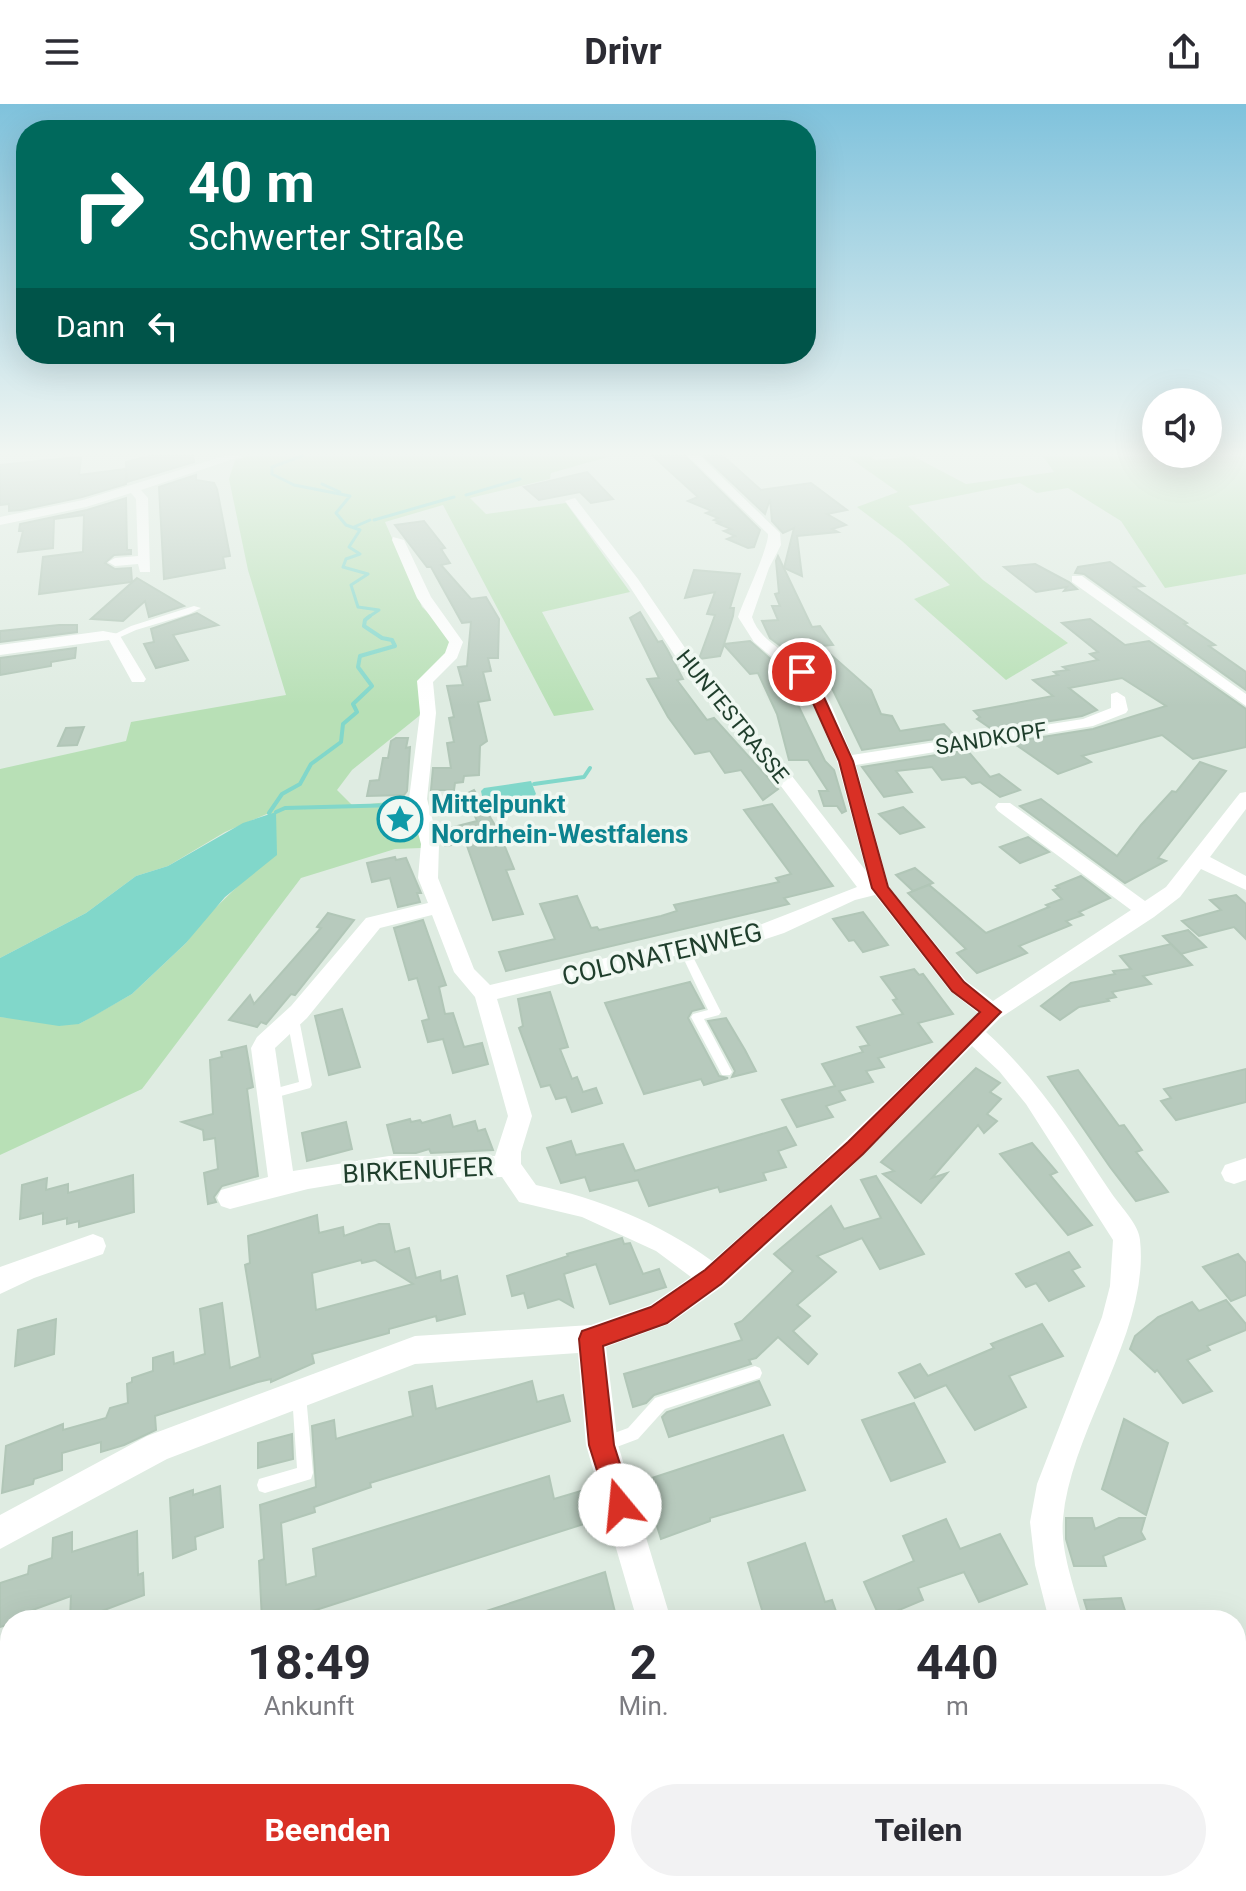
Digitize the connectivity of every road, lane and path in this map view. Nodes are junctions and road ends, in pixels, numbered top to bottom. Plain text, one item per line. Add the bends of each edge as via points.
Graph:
1 (144, 539) edge
2 (600, 539) edge
3 (775, 539) edge
4 (398, 540) dead end
5 (115, 562) dead end
6 (1077, 579) dead end
7 (197, 608) dead end
8 (113, 637) junction
9 (0, 650) edge
10 (138, 679) dead end
11 (1117, 697) dead end
12 (1246, 701) edge
13 (846, 761) junction
14 (1246, 797) edge
15 (1004, 807) dead end
16 (1200, 860) junction
17 (1246, 884) edge
18 (875, 889) junction
19 (439, 907) junction
20 (1147, 912) junction
21 (683, 947) junction
22 (485, 994) junction
23 (992, 1012) junction
24 (293, 1019) junction
25 (972, 1033) junction
26 (726, 1072) dead end
27 (269, 1094) junction
28 (508, 1166) junction
29 (282, 1184) junction
30 (230, 1198) dead end
31 (93, 1246) dead end
32 (713, 1277) junction
33 (0, 1281) edge
34 (591, 1339) junction
35 (755, 1373) dead end
36 (299, 1394) junction
37 (602, 1445) junction
38 (265, 1485) dead end
39 (0, 1533) edge
40 (651, 1610) edge
41 (1063, 1610) edge

1 - 5 street via 145,564
2 - 18 street, HUNTESTRASSE via 703,686
3 - 13 street via 745,617 747,624 812,684
4 - 19 street via 424,598 456,642 452,655 425,681 428,713 418,799 430,844 428,878
6 - 12 street
7 - 8 lane
8 - 9 street
8 - 10 street
11 - 13 street, SANDKOPF via 1120,710 1087,723
13 - 18 street
14 - 16 street
15 - 20 street
16 - 17 street
16 - 20 street
18 - 21 street, COLONATENWEG via 741,940
18 - 23 street, HUNTESTRASSE via 958,986
19 - 22 street via 465,972
19 - 24 street via 373,923
20 - 23 street
21 - 22 street, COLONATENWEG
21 - 26 lane via 715,1012 697,1017
22 - 28 street via 520,1116
23 - 25 street
24 - 27 street via 263,1048
24 - 27 lane via 306,1085
25 - 32 street via 856,1148
25 - 41 street via 1034,1097 1127,1238 1116,1317 1053,1484 1046,1522
27 - 29 street
28 - 29 street, BIRKENUFER via 391,1166
28 - 32 street via 528,1194 586,1207 666,1243
29 - 30 street, BIRKENUFER
31 - 33 street
32 - 34 street via 659,1315
34 - 36 street via 415,1350
34 - 37 street
35 - 37 lane via 660,1403 633,1434
36 - 38 lane via 305,1473
36 - 39 street via 158,1447
37 - 40 street

